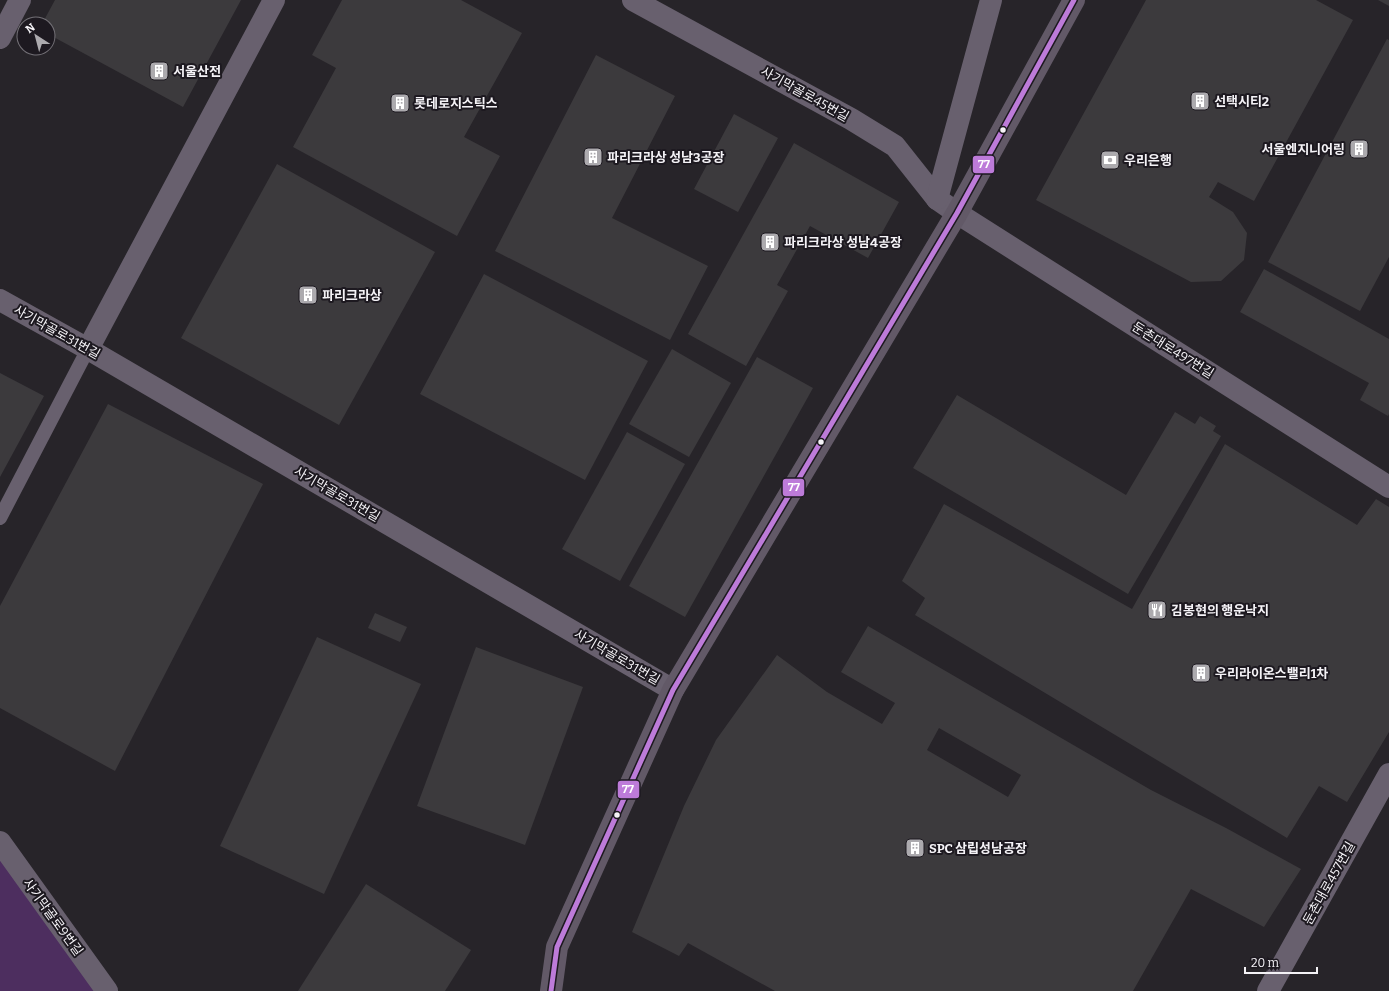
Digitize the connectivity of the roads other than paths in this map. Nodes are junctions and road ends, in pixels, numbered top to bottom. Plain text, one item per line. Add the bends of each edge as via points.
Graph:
1 (20, 0) edge
2 (274, 0) edge
3 (633, 0) edge
4 (991, 0) edge
5 (1074, 0) edge
6 (0, 38) edge
7 (937, 199) junction
8 (957, 213) junction
9 (0, 300) edge
10 (88, 350) junction
11 (1389, 487) edge
12 (0, 518) edge
13 (673, 690) junction
14 (1389, 774) edge
15 (0, 842) edge
16 (107, 991) edge
17 (551, 991) edge
18 (1268, 991) edge

1 - 6 street
2 - 10 street
3 - 7 street, 사기막골로45번길 via 851,119 895,146
4 - 7 street
5 - 8 street
7 - 8 street, 사기막골로45번길
8 - 11 street, 둔촌대로497번길
8 - 13 street
9 - 10 street, 사기막골로31번길
10 - 12 lane
10 - 13 street, 사기막골로31번길
13 - 17 street via 557,947
14 - 18 street, 둔촌대로457번길
15 - 16 street, 사기막골로9번길

